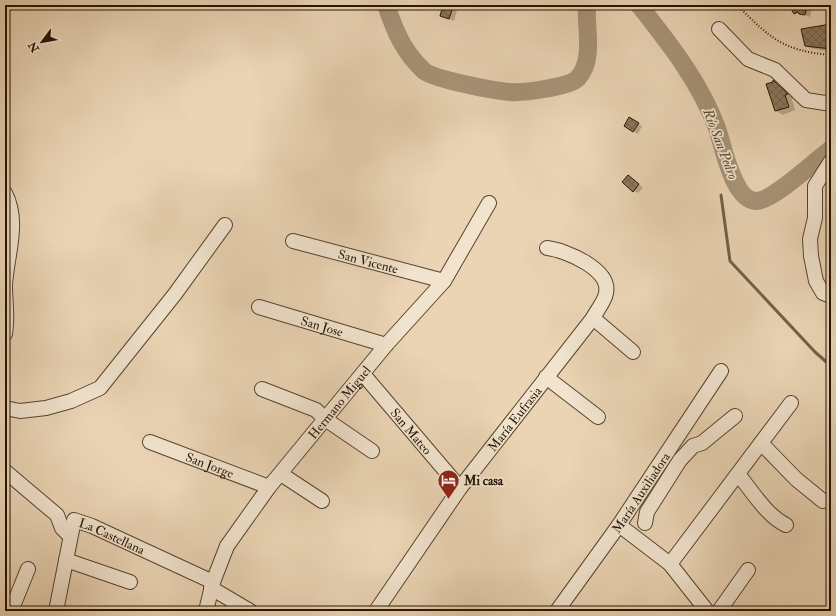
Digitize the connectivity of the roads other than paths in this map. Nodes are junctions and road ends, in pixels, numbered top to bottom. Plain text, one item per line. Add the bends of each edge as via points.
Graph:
1 (719, 29) dead end
2 (831, 100) edge
3 (831, 162) edge
4 (5, 193) edge
5 (489, 203) dead end
6 (225, 225) dead end
7 (293, 241) dead end
8 (547, 248) dead end
9 (444, 281) junction
10 (831, 296) edge
11 (259, 308) dead end
12 (593, 318) junction
13 (5, 334) edge
14 (386, 345) junction
15 (633, 352) dead end
16 (721, 371) dead end
17 (363, 374) junction
18 (546, 377) junction
19 (262, 389) dead end
20 (791, 403) dead end
21 (5, 408) edge
22 (734, 416) dead end
23 (598, 417) dead end
24 (325, 419) junction
25 (679, 435) junction
26 (150, 442) dead end
27 (761, 444) junction
28 (693, 446) junction
29 (372, 450) dead end
30 (5, 471) edge
31 (281, 474) junction
32 (738, 474) junction
33 (270, 487) junction
34 (460, 488) junction
35 (322, 501) dead end
36 (823, 501) dead end
37 (645, 523) dead end
38 (619, 525) junction
39 (786, 525) dead end
40 (70, 536) junction
41 (66, 560) junction
42 (670, 564) junction
43 (28, 569) dead end
44 (748, 570) dead end
45 (130, 582) dead end
46 (212, 585) junction
47 (11, 611) edge
48 (56, 611) edge
49 (206, 611) edge
50 (250, 611) edge
51 (376, 611) edge
52 (557, 611) edge
53 (707, 611) edge
54 (719, 611) edge

1 - 2 street via 748,59 775,70 806,100 825,103
3 - 10 street via 815,186 815,218 810,239 816,281 819,289
4 - 13 street via 12,221 5,284 8,322
5 - 9 street, Hermano Miguel
6 - 21 street via 175,294 100,388 71,401 46,408 20,411
7 - 9 street, San Vicente
8 - 12 street, María Eufrasia via 574,256 599,274 605,284 606,293
9 - 14 street, Hermano Miguel
11 - 14 street, San Jose
12 - 15 street
12 - 18 street, María Eufrasia
14 - 17 street, Hermano Miguel
16 - 25 street, María Auxiliadora
17 - 24 street, Hermano Miguel
17 - 34 street, San Mateo
18 - 23 street
18 - 34 street, María Eufrasia
19 - 24 street via 316,410
20 - 27 street
22 - 28 street via 702,443
24 - 29 street
24 - 31 street, Hermano Miguel
25 - 28 street
25 - 38 street, María Auxiliadora
26 - 33 street, San Jorge
27 - 32 street
27 - 36 street via 796,479
28 - 37 street via 680,460 647,512
30 - 40 street via 57,515 62,528
31 - 33 street, Hermano Miguel
31 - 35 street
32 - 39 street via 768,512
32 - 42 street
33 - 46 street, Hermano Miguel via 227,546
34 - 51 street, María Eufrasia
38 - 42 street
38 - 52 street, María Auxiliadora
40 - 41 street, La Castellana
40 - 46 street, La Castellana via 73,523 77,520
41 - 45 street
41 - 48 street, La Castellana
42 - 53 street
43 - 47 street
44 - 54 street
46 - 49 street, Hermano Miguel
46 - 50 street

